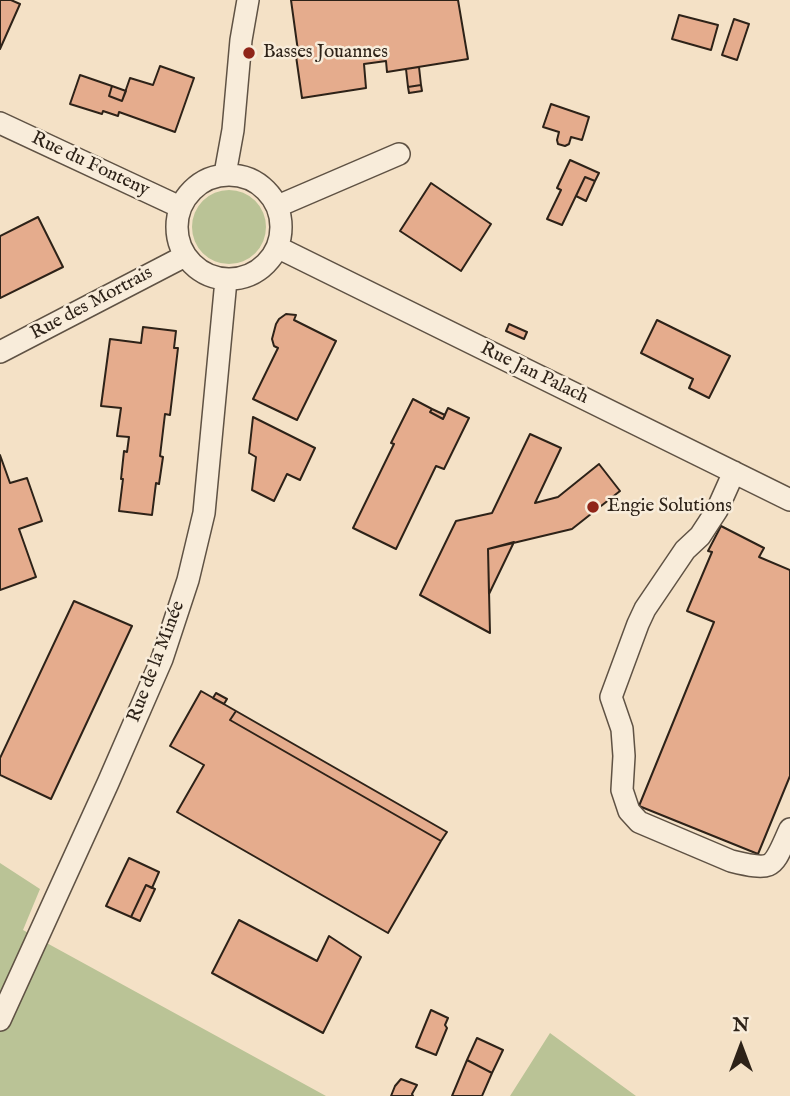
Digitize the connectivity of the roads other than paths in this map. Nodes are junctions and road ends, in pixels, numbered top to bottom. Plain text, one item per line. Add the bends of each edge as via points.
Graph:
1 (248, 0) edge
2 (0, 123) edge
3 (399, 154) dead end
4 (225, 174) junction
5 (278, 206) junction
6 (180, 207) junction
7 (279, 248) junction
8 (185, 256) junction
9 (226, 280) junction
10 (0, 352) edge
11 (734, 472) junction
12 (790, 500) edge
13 (790, 828) edge
14 (0, 1020) edge

1 - 4 street
2 - 6 street, Rue du Fonteny
3 - 5 street
4 - 5 street via 251,179
4 - 6 street via 198,184
5 - 7 street via 282,221
6 - 8 street via 177,232
7 - 9 street via 256,273
7 - 11 street, Rue Jan Palach
8 - 9 street via 196,268
8 - 10 street, Rue des Mortrais
9 - 14 street, Rue de la Minée via 204,513 188,580 162,659
11 - 12 street, Rue Jan Palach
11 - 13 street via 700,537 685,550 645,609 611,696 622,729 622,790 629,811 639,822 746,865 761,867 775,862

